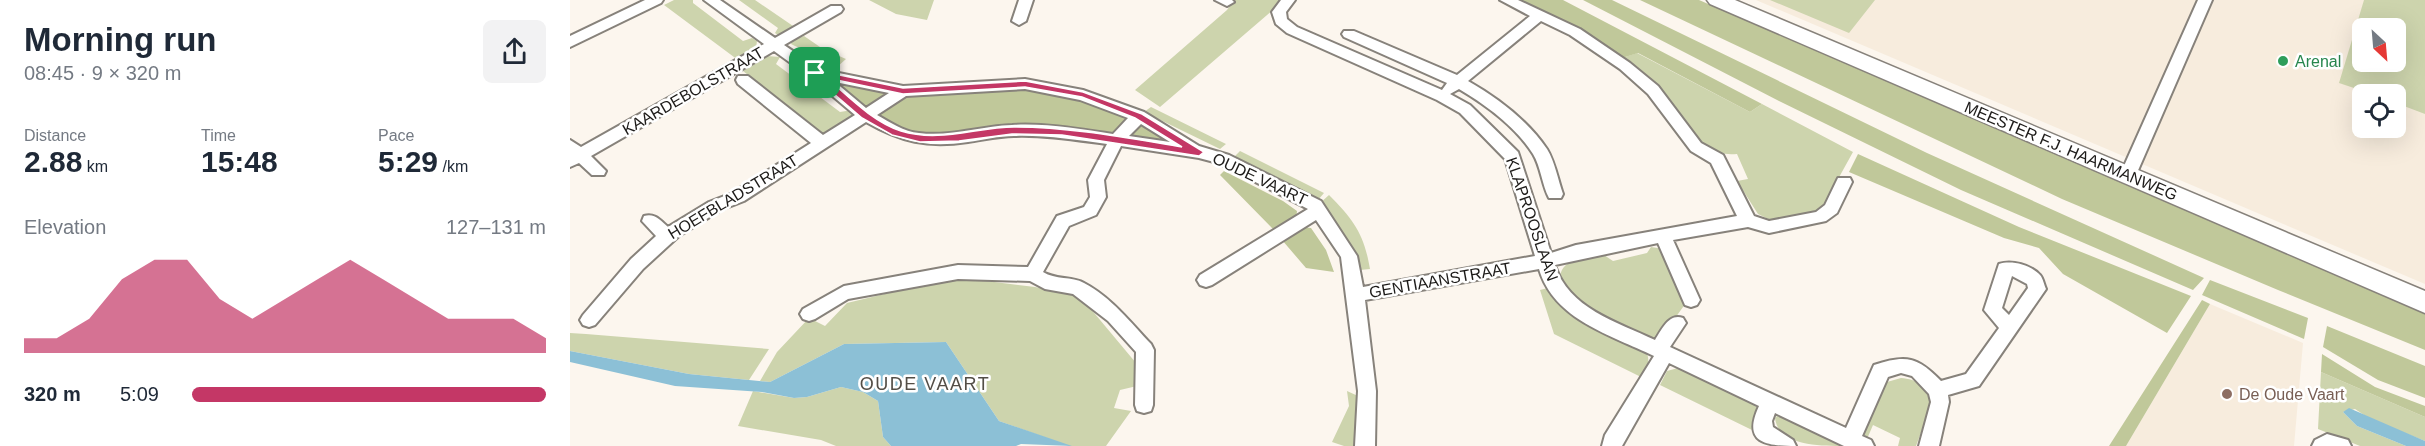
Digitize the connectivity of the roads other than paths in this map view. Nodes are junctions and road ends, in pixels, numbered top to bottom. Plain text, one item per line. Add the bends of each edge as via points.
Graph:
1 (657, 0) edge
2 (711, 0) edge
3 (1026, 0) edge
4 (1288, 0) edge
5 (1507, 0) edge
6 (1717, 0) edge
7 (2205, 0) edge
8 (836, 9) dead end
9 (1539, 16) junction
10 (1019, 21) dead end
11 (1349, 34) dead end
12 (570, 42) edge
13 (773, 45) junction
14 (815, 73) junction
15 (742, 80) dead end
16 (1457, 81) junction
17 (903, 91) junction
18 (1442, 96) junction
19 (865, 115) junction
20 (1139, 116) junction
21 (1116, 141) junction
22 (822, 143) junction
23 (1199, 152) junction
24 (574, 154) edge
25 (598, 171) dead end
26 (2128, 174) junction
27 (1844, 182) dead end
28 (1555, 194) dead end
29 (1319, 210) junction
30 (650, 221) dead end
31 (1748, 221) junction
32 (666, 235) junction
33 (1664, 235) junction
34 (1545, 261) junction
35 (1033, 274) junction
36 (1206, 280) dead end
37 (1356, 295) junction
38 (1691, 300) dead end
39 (2425, 302) edge
40 (809, 314) dead end
41 (589, 320) dead end
42 (1677, 323) dead end
43 (2008, 327) dead end
44 (1662, 352) junction
45 (1938, 390) junction
46 (1770, 403) junction
47 (1144, 405) dead end
48 (1858, 443) edge
49 (1365, 446) edge
50 (1612, 446) edge
51 (1786, 446) edge
52 (1929, 446) edge

1 - 12 street
2 - 13 street, OUDE VAART
3 - 10 street
4 - 18 street, KLAPROOSLAAN via 1279,12 1281,21 1292,30
5 - 9 street
6 - 26 main road, MEESTER F.J. HAARMANWEG
7 - 26 street
8 - 13 street, KAARDEBOLSTRAAT
9 - 16 street
9 - 31 street via 1575,32 1653,90 1696,147 1717,159
11 - 16 street, KLAPROOSLAAN
13 - 14 street, OUDE VAART
13 - 24 street, KAARDEBOLSTRAAT
14 - 17 street, OUDE VAART
14 - 19 street, OUDE VAART
15 - 22 street
16 - 18 street
16 - 28 street, KLAPROOSLAAN via 1486,98 1522,130 1541,153
17 - 19 street, OUDE VAART
17 - 20 street, OUDE VAART via 1025,84 1083,95
18 - 34 street, KLAPROOSLAAN via 1465,109 1512,156
19 - 21 street, OUDE VAART via 895,132 920,139 1012,130 1062,132
19 - 22 street, HOEFBLADSTRAAT
20 - 21 street
20 - 23 street, OUDE VAART
21 - 23 street, OUDE VAART
21 - 35 street via 1096,180 1098,197 1090,211 1064,221
22 - 32 street, HOEFBLADSTRAAT via 738,197 718,204
23 - 29 street, OUDE VAART via 1223,159
24 - 25 street, KAARDEBOLSTRAAT
26 - 39 main road, MEESTER F.J. HAARMANWEG
27 - 31 street, GENTIAANSTRAAT via 1831,209 1820,218 1769,228
29 - 36 street, OUDE VAART
29 - 37 street, OUDE VAART via 1349,256
30 - 32 street
31 - 33 street, GENTIAANSTRAAT
32 - 41 street, HOEFBLADSTRAAT via 626,274
33 - 34 street, GENTIAANSTRAAT
33 - 38 street
34 - 37 street, GENTIAANSTRAAT
34 - 44 street, KLAPROOSLAAN via 1551,281 1584,315
35 - 40 street via 958,272 844,293
35 - 47 street via 1046,282 1078,288 1114,316 1145,350
37 - 49 street, OUDE VAART via 1367,391
42 - 44 street
43 - 45 street via 1972,380
44 - 46 street, KLAPROOSLAAN
44 - 50 street
45 - 48 street, KLAPROOSLAAN via 1918,370 1901,365 1881,370
45 - 52 street via 1940,402
46 - 48 street, KLAPROOSLAAN
46 - 51 street via 1762,421 1764,432

